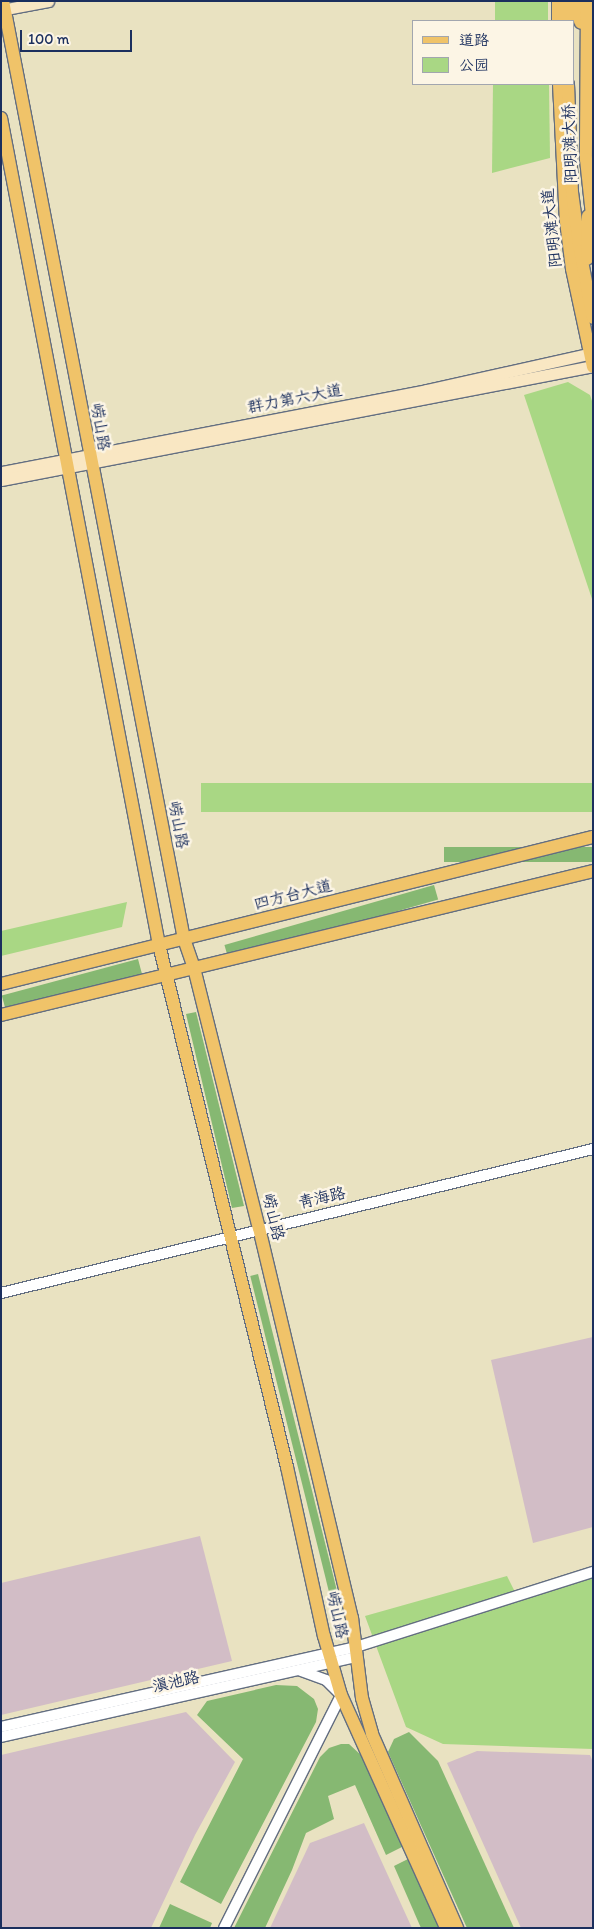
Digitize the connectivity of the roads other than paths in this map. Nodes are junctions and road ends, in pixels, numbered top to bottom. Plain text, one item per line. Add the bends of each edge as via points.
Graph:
1 (48, 1) edge
2 (558, 1) edge
3 (569, 1) edge
4 (577, 1) edge
5 (587, 1) edge
6 (3, 7) edge
7 (558, 20) edge
8 (569, 20) edge
9 (585, 48) junction
10 (559, 85) edge
11 (568, 85) edge
12 (1, 118) edge
13 (588, 191) junction
14 (593, 225) edge
15 (586, 288) junction
16 (593, 318) edge
17 (592, 361) edge
18 (90, 458) junction
19 (68, 463) junction
20 (1, 472) edge
21 (1, 480) edge
22 (593, 837) edge
23 (593, 871) edge
24 (184, 939) junction
25 (159, 945) junction
26 (194, 968) junction
27 (167, 976) junction
28 (1, 984) edge
29 (1, 1015) edge
30 (593, 1149) edge
31 (259, 1228) junction
32 (230, 1236) junction
33 (1, 1293) edge
34 (593, 1572) edge
35 (357, 1652) junction
36 (331, 1658) junction
37 (299, 1670) junction
38 (341, 1695) junction
39 (1, 1727) edge
40 (1, 1737) edge
41 (224, 1928) edge
42 (446, 1928) edge
43 (457, 1928) edge

1 - 6 main road
2 - 7 main road
3 - 8 main road
4 - 9 main road
5 - 9 main road, 阳明滩大桥
6 - 18 main road, 崂山路
9 - 13 main road, 阳明滩大桥
10 - 17 main road, 阳明滩大道 via 566,220 572,269
11 - 15 main road via 572,192
12 - 19 main road, 崂山路
13 - 14 main road, 阳明滩大桥
13 - 15 main road
15 - 16 main road
17 - 18 main road, 群力第六大道 via 426,390
18 - 19 main road, 群力第六大道
18 - 24 main road, 崂山路
19 - 20 main road, 群力第六大道
19 - 21 main road, 群力第六大道
19 - 25 main road, 崂山路
22 - 24 main road, 四方台大道
23 - 26 main road
24 - 25 main road, 四方台大道
24 - 26 main road, 崂山路
25 - 27 main road, 崂山路
25 - 28 main road, 四方台大道
26 - 27 main road
26 - 31 main road, 崂山路
27 - 29 main road
27 - 32 main road, 崂山路
30 - 31 street, 青海路
31 - 32 street, 青海路
31 - 35 main road, 崂山路 via 352,1618
32 - 33 street, 青海路
32 - 36 main road, 崂山路
34 - 35 street, 滇池路
35 - 36 street, 滇池路
35 - 43 main road, 崂山路 via 362,1698 372,1734
36 - 37 street, 滇池路
36 - 38 main road, 崂山路
36 - 39 street, 滇池路
37 - 38 street via 326,1680
37 - 40 street, 滇池路
38 - 41 street
38 - 42 main road, 崂山路

